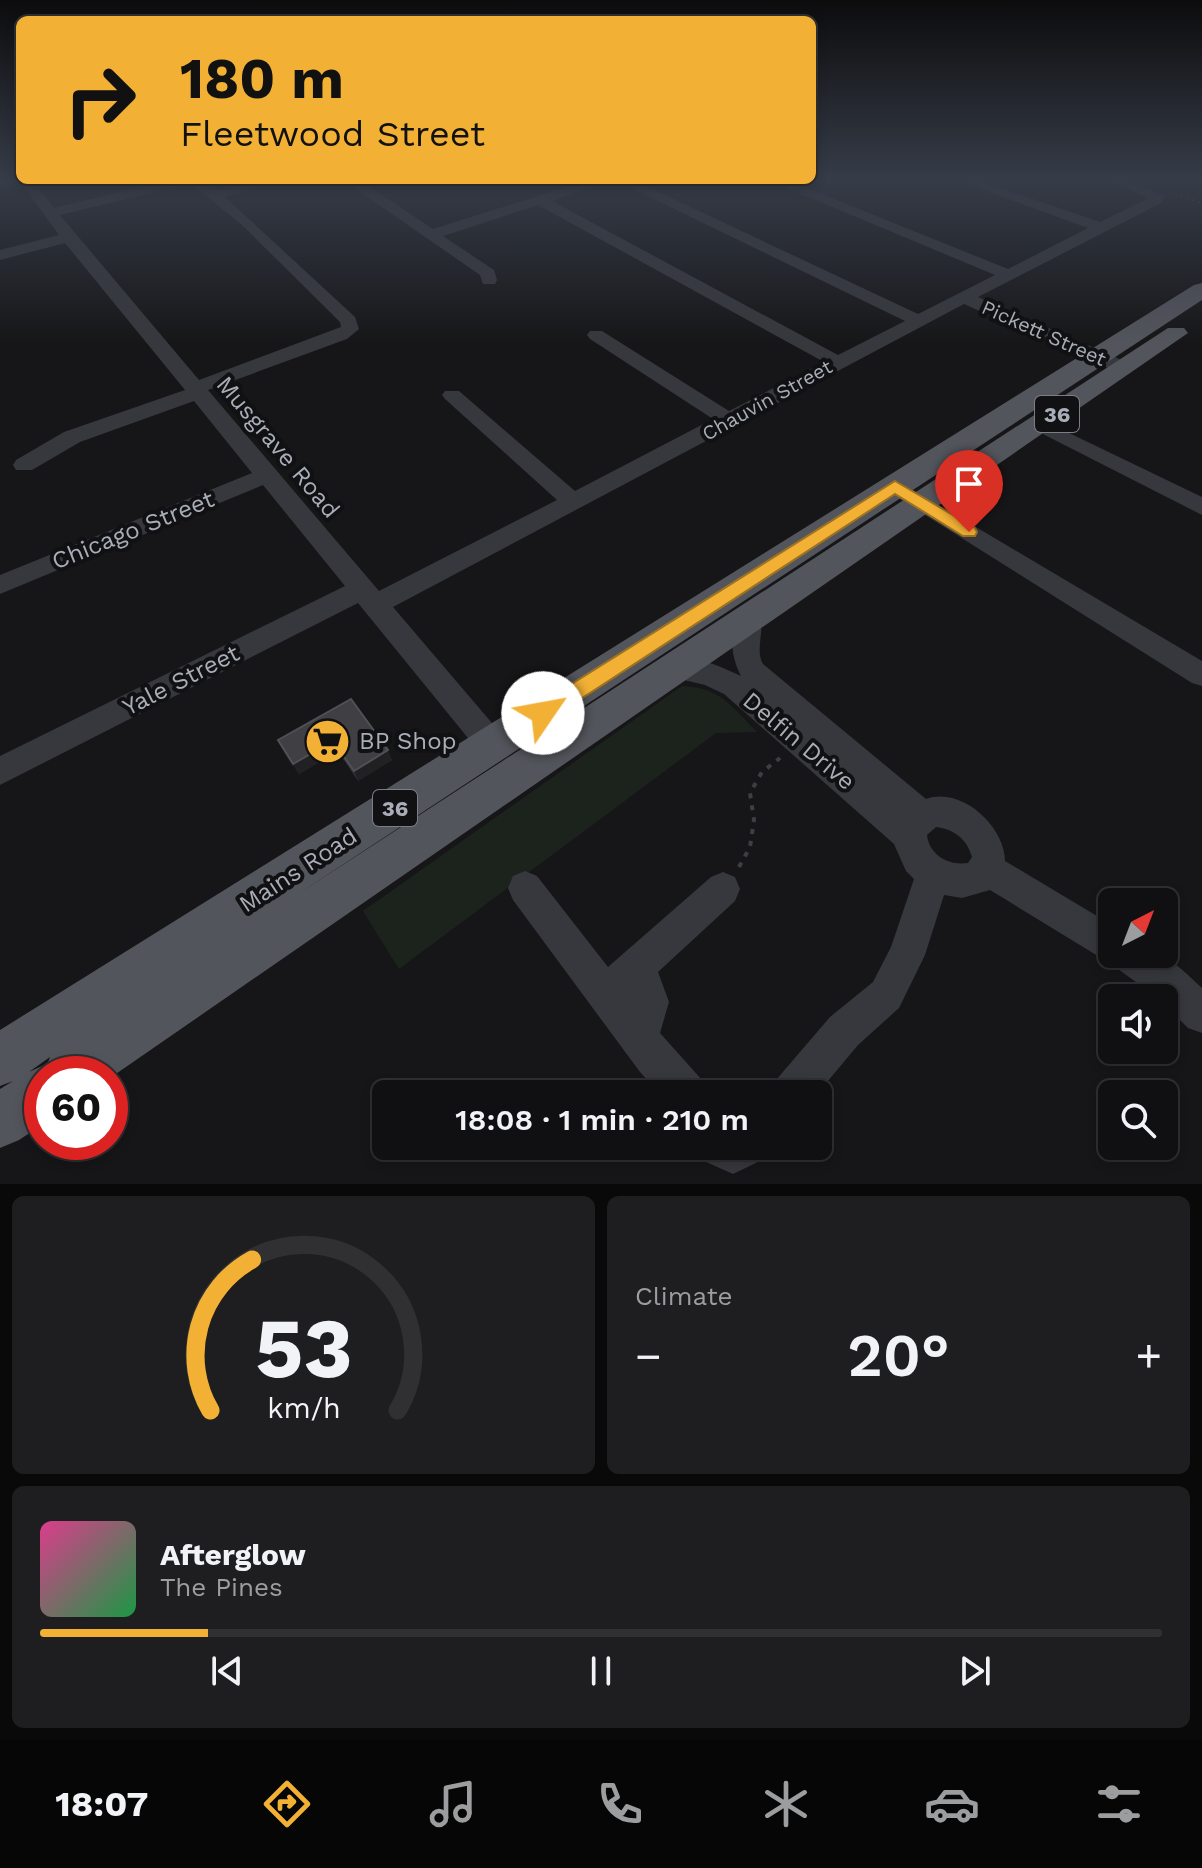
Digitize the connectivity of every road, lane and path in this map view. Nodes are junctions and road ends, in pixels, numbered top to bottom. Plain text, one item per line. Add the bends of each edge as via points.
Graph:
1 (67, 234) edge
2 (258, 234) edge
3 (434, 234) edge
4 (602, 234) edge
5 (736, 234) edge
6 (909, 234) edge
7 (1089, 234) edge
8 (69, 237) junction
9 (0, 255) edge
10 (1009, 275) junction
11 (489, 280) dead end
12 (1202, 290) edge
13 (965, 298) junction
14 (1202, 316) edge
15 (919, 321) junction
16 (596, 335) dead end
17 (1097, 357) junction
18 (837, 362) junction
19 (1124, 368) junction
20 (197, 390) junction
21 (452, 395) dead end
22 (730, 421) junction
23 (1040, 425) junction
24 (24, 465) dead end
25 (267, 475) junction
26 (909, 495) junction
27 (1197, 499) edge
28 (574, 502) junction
29 (0, 585) edge
30 (369, 597) junction
31 (749, 620) junction
32 (677, 668) junction
33 (1202, 675) edge
34 (492, 745) junction
35 (782, 756) dead end
36 (0, 771) edge
37 (916, 826) junction
38 (986, 869) junction
39 (933, 875) junction
40 (525, 888) dead end
41 (723, 889) joint
42 (1098, 937) edge
43 (1149, 968) edge
44 (620, 982) junction
45 (1202, 1014) edge
46 (97, 1056) edge
47 (0, 1060) edge
48 (675, 1080) edge
49 (802, 1080) edge
50 (24, 1105) edge
51 (0, 1121) edge

1 - 8 street, Musgrave Road
2 - 20 street via 349,321 350,329
3 - 11 street via 488,273
4 - 18 street
5 - 15 street
6 - 10 street
7 - 10 street, Chauvin Street
8 - 9 street
8 - 20 street, Musgrave Road
10 - 13 street, Chauvin Street
12 - 17 main road, Mains Road / 36
13 - 15 street, Chauvin Street
13 - 17 street, Pickett Street
14 - 19 main road, Mains Road / 36
15 - 18 street, Chauvin Street
16 - 22 street
17 - 19 street, Pickett Street
17 - 26 main road, Mains Road / 36
18 - 22 street, Chauvin Street
19 - 23 main road, Mains Road / 36
20 - 24 street via 54,445
20 - 25 street, Musgrave Road
21 - 28 street
22 - 28 street, Chauvin Street
23 - 26 main road, Mains Road / 36
23 - 27 street
25 - 29 street, Chicago Street
25 - 30 street, Musgrave Road
26 - 31 main road, Mains Road / 36
26 - 33 street
26 - 34 main road, Mains Road / 36
28 - 30 street, Chauvin Street
30 - 34 street, Musgrave Road
30 - 36 street, Yale Street
31 - 32 main road, Mains Road / 36
31 - 37 street, Delfin Drive via 745,657 753,672
32 - 37 street, Delfin Drive via 734,686
32 - 46 main road, Mains Road / 36
34 - 47 main road, Mains Road / 36
35 - 41 path via 762,772 750,793 750,847
37 - 38 street via 944,812 971,825 987,847
37 - 39 street via 913,851
38 - 39 street via 967,883
38 - 42 street
39 - 49 street via 907,955 886,995 844,1031
40 - 44 street
41 - 44 street
43 - 45 street
44 - 48 street via 651,994 647,1021 636,1032
50 - 51 main road

